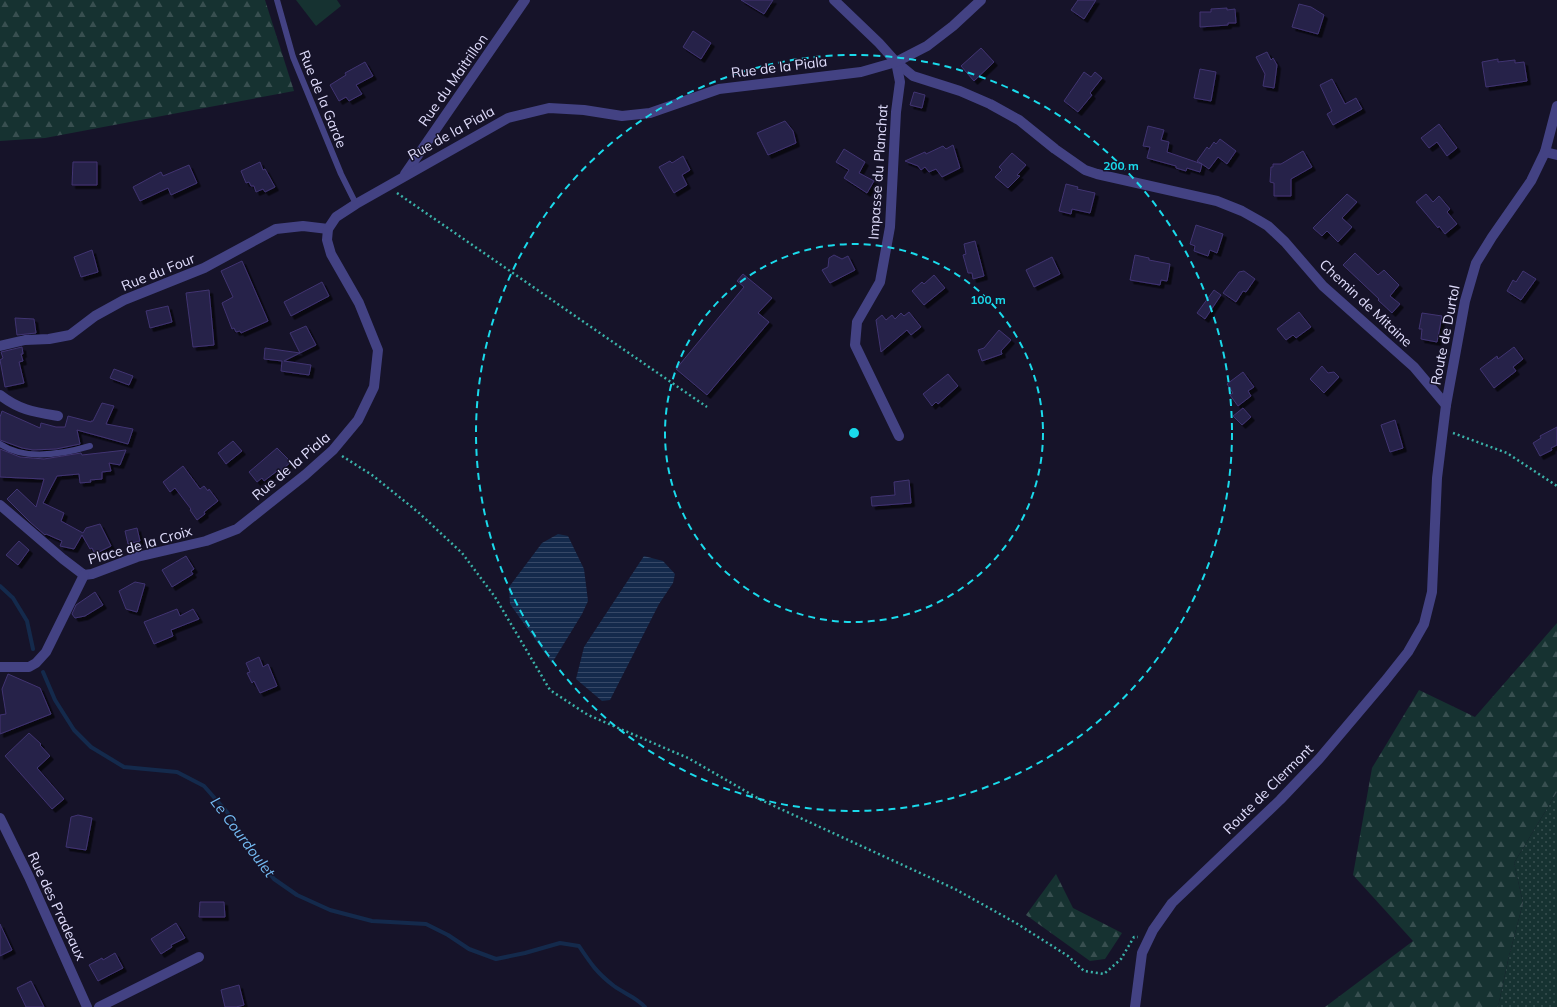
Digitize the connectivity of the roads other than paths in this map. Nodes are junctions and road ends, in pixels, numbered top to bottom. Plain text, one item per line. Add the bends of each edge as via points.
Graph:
1 (277, 0) edge
2 (525, 0) edge
3 (834, 0) edge
4 (981, 0) edge
5 (896, 62) junction
6 (1557, 106) edge
7 (1545, 152) junction
8 (1557, 156) edge
9 (404, 176) junction
10 (356, 204) junction
11 (328, 229) junction
12 (0, 346) edge
13 (0, 395) edge
14 (1446, 405) junction
15 (58, 416) dead end
16 (899, 436) dead end
17 (0, 444) edge
18 (90, 446) dead end
19 (0, 505) edge
20 (206, 541) joint
21 (84, 575) junction
22 (1432, 592) joint
23 (0, 668) edge
24 (0, 818) edge
25 (199, 957) dead end
26 (87, 1007) edge
27 (99, 1007) edge
28 (1135, 1007) edge

1 - 10 lane, Rue de la Garde via 292,57
2 - 9 street, Rue du Maitrillon
3 - 5 street, Chemin de Mitaine
4 - 5 street, Rue de la Piala via 927,46
5 - 9 street, Rue de la Piala via 861,72 719,89 650,113 622,116 549,108 508,118
5 - 14 street, Chemin de Mitaine via 913,76 960,91 1008,113 1085,170 1217,201 1242,211 1268,226 1323,286 1414,367
5 - 16 street, Impasse du Planchat via 900,82 890,227 880,282 857,322 856,345
6 - 7 street, Route de Durtol
7 - 8 street
7 - 14 street, Route de Durtol via 1531,181 1476,263 1465,301
9 - 10 street, Rue de la Piala
10 - 11 street, Rue de la Piala via 336,217
11 - 12 street, Rue du Four via 303,226 276,229 204,268 124,300 95,316 70,335 25,340
11 - 20 street, Rue de la Piala via 327,240 331,254 359,303 378,350 374,387 358,420 334,450 237,529
13 - 15 street via 12,404 35,413
14 - 22 street, Route de Durtol via 1437,478
17 - 18 lane via 19,452 36,454 69,452
19 - 21 street, Place de la Croix
20 - 21 street, Place de la Croix via 137,557
21 - 23 street via 46,652 36,663 23,667
22 - 28 street, Route de Clermont via 1424,624 1408,652 1386,681 1280,800 1172,903 1142,953
24 - 26 street, Rue des Pradeaux
25 - 27 street

